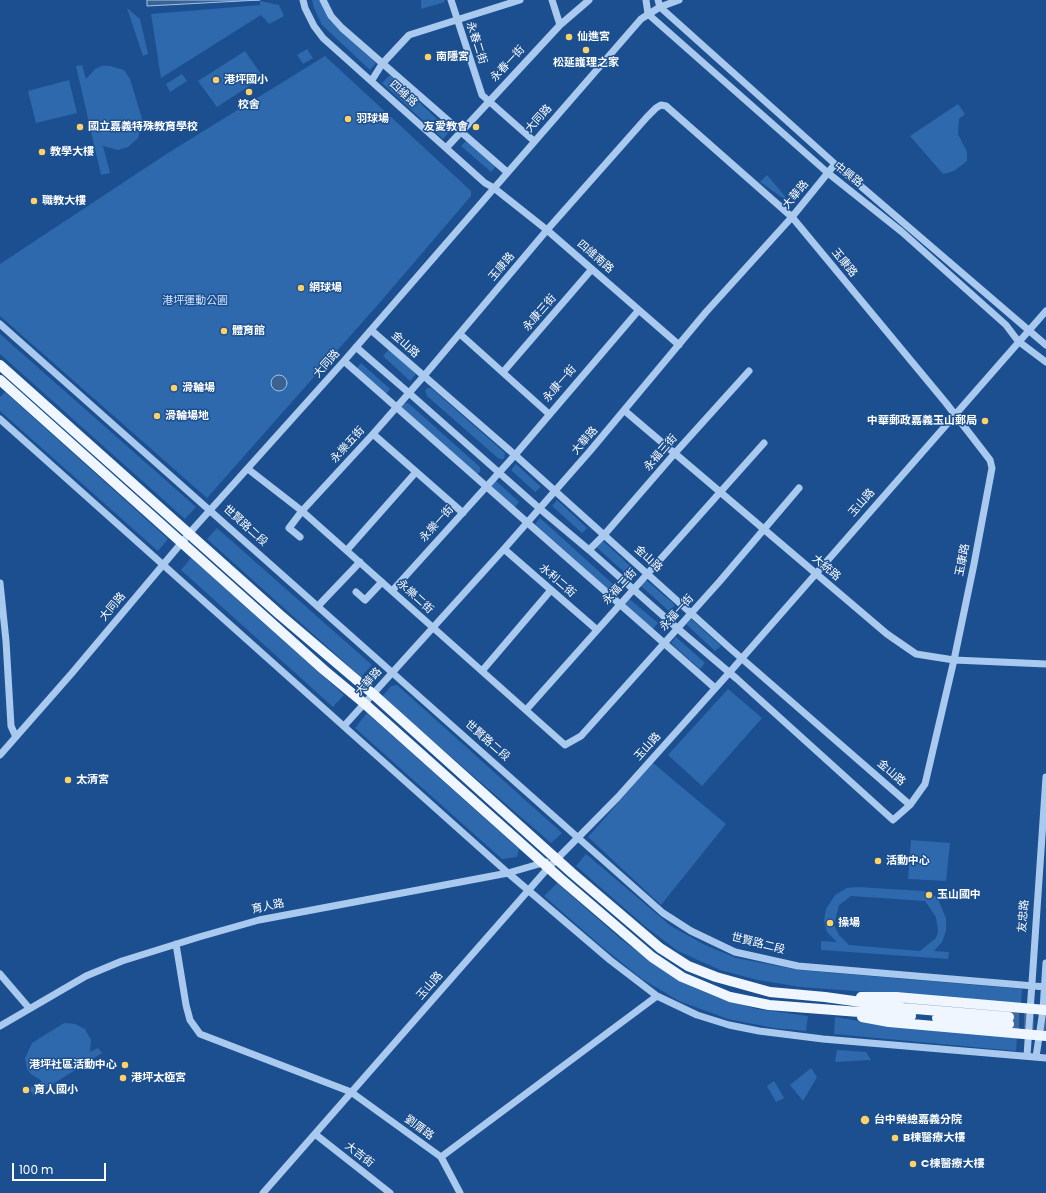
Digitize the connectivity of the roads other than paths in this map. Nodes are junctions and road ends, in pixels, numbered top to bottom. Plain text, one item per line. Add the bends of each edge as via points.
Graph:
1 (299, 0) edge
2 (303, 0) edge
3 (324, 0) edge
4 (451, 0) edge
5 (520, 0) edge
6 (552, 0) edge
7 (589, 0) edge
8 (646, 0) edge
9 (679, 0) edge
10 (659, 4) edge
11 (305, 8) junction
12 (648, 14) junction
13 (457, 20) junction
14 (560, 25) junction
15 (382, 64) junction
16 (372, 80) junction
17 (489, 101) junction
18 (460, 131) junction
19 (534, 141) junction
20 (446, 147) junction
21 (835, 164) junction
22 (506, 172) junction
23 (828, 173) junction
24 (494, 188) junction
25 (792, 217) junction
26 (547, 230) junction
27 (592, 269) junction
28 (638, 311) junction
29 (1046, 311) edge
30 (0, 324) edge
31 (371, 330) junction
32 (1028, 330) junction
33 (460, 334) junction
34 (1018, 341) junction
35 (679, 346) junction
36 (1046, 346) edge
37 (356, 347) junction
38 (344, 362) junction
39 (1046, 362) edge
40 (0, 365) edge
41 (504, 371) junction
42 (749, 371) dead end
43 (10, 374) junction
44 (423, 377) junction
45 (1, 383) edge
46 (409, 393) junction
47 (397, 407) junction
48 (625, 411) junction
49 (549, 414) junction
50 (955, 415) junction
51 (0, 420) edge
52 (373, 434) junction
53 (764, 443) dead end
54 (675, 453) junction
55 (514, 455) junction
56 (248, 470) junction
57 (416, 472) junction
58 (498, 472) junction
59 (487, 486) junction
60 (799, 488) dead end
61 (555, 491) junction
62 (721, 491) junction
63 (539, 508) junction
64 (210, 511) junction
65 (302, 511) junction
66 (462, 513) junction
67 (528, 522) junction
68 (764, 530) junction
69 (604, 535) junction
70 (300, 537) dead end
71 (186, 538) junction
72 (347, 550) junction
73 (504, 550) junction
74 (589, 550) junction
75 (360, 562) junction
76 (163, 565) junction
77 (647, 574) junction
78 (816, 574) junction
79 (382, 582) junction
80 (0, 583) edge
81 (633, 589) junction
82 (551, 590) junction
83 (392, 591) junction
84 (356, 592) dead end
85 (620, 603) junction
86 (318, 606) junction
87 (691, 613) junction
88 (433, 628) junction
89 (677, 628) junction
90 (596, 629) junction
91 (664, 643) junction
92 (741, 658) junction
93 (954, 660) junction
94 (1046, 664) edge
95 (482, 671) junction
96 (392, 673) junction
97 (729, 673) junction
98 (715, 688) junction
99 (373, 694) junction
100 (364, 704) junction
101 (526, 710) junction
102 (344, 726) junction
103 (16, 737) junction
104 (565, 745) joint
105 (0, 755) edge
106 (1046, 777) edge
107 (910, 805) junction
108 (578, 838) junction
109 (558, 860) junction
110 (546, 865) junction
111 (508, 872) junction
112 (529, 890) junction
113 (176, 944) junction
114 (1046, 963) edge
115 (0, 974) edge
116 (1031, 986) junction
117 (1045, 987) edge
118 (658, 996) junction
119 (825, 997) junction
120 (29, 1008) junction
121 (1030, 1008) junction
122 (825, 1009) junction
123 (1045, 1010) edge
124 (0, 1026) edge
125 (1028, 1034) junction
126 (1043, 1036) edge
127 (1027, 1056) junction
128 (1036, 1057) junction
129 (1046, 1058) edge
130 (351, 1092) junction
131 (315, 1134) junction
132 (441, 1157) junction
133 (263, 1193) edge
134 (390, 1193) edge
135 (460, 1193) edge

1 - 11 street, 四維路
2 - 11 street, 四維路
3 - 15 street, 四維路 via 331,16
4 - 13 street, 永春二街
5 - 13 street
6 - 14 street
7 - 14 street, 永春一街
8 - 12 street
9 - 10 street, 大同路
10 - 12 street, 大同路
10 - 21 street, 中興路
11 - 16 street, 四維路 via 314,26 324,38
12 - 19 street, 大同路
12 - 23 street, 中興路
13 - 15 street via 409,35
13 - 17 street, 永春二街 via 482,95
14 - 17 street, 永春一街
15 - 16 street
15 - 18 street, 四維路
16 - 20 street, 四維路
17 - 18 street, 永春一街
17 - 19 street, 永春二街
18 - 20 street, 永春一街
18 - 22 street, 四維路
19 - 22 street, 大同路
20 - 24 street, 四維路 via 485,183
21 - 23 street, 大華路
21 - 32 street, 中興路
22 - 24 street, 大同路
23 - 25 street, 大華路
23 - 34 street, 中興路 via 902,232 1006,325
24 - 26 street, 四維南路
24 - 31 street, 大同路
25 - 26 street, 玉康路 via 666,106 661,105 647,117
25 - 35 street, 大華路 via 706,312
25 - 50 street, 玉康路
26 - 27 street, 四維南路
26 - 33 street, 玉康路
27 - 28 street, 四維南路
27 - 41 street, 永康三街
28 - 35 street, 四維南路
28 - 49 street, 永康一街
29 - 32 street, 玉山路
30 - 64 street, 世賢路二段
31 - 37 street, 大同路
31 - 44 street, 金山路
32 - 34 street, 玉山路
32 - 36 street, 中興路
33 - 41 street
33 - 44 street, 玉康路
34 - 39 street, 中興路
34 - 50 street, 玉山路
35 - 48 street, 大華路
37 - 38 street, 大同路
37 - 46 street
38 - 47 street
38 - 56 street, 大同路
40 - 43 main road
41 - 49 street
42 - 54 street, 永福三街
43 - 45 street
43 - 71 main road
44 - 46 street, 玉康路
44 - 55 street, 金山路
45 - 71 main road
46 - 47 street, 永樂五街
46 - 58 street
47 - 52 street, 永樂五街
47 - 59 street
48 - 54 street, 大統路
48 - 61 street, 大華路
49 - 55 street, 永康一街
50 - 78 street, 玉山路
50 - 93 street, 玉康路 via 990,460 992,468
51 - 76 street
52 - 57 street
52 - 65 street, 永樂五街
53 - 62 street, 永福二街
54 - 62 street, 大統路
54 - 69 street, 永福三街
55 - 58 street, 永康一街
55 - 61 street, 金山路
56 - 64 street, 大同路
56 - 65 street, 永樂二街
57 - 66 street
57 - 72 street
58 - 59 street, 永樂一街
58 - 63 street
59 - 66 street, 永樂一街
59 - 67 street
60 - 68 street, 永福一街
61 - 63 street, 大華路
61 - 69 street, 金山路
62 - 68 street, 大統路
62 - 77 street, 永福二街
63 - 67 street, 大華路
63 - 74 street
64 - 71 street, 大同路
64 - 86 street, 世賢路二段
65 - 70 street, 永樂五街 via 289,528
65 - 72 street, 永樂二街
66 - 83 street, 永樂一街
67 - 73 street, 大華路
67 - 85 street
68 - 78 street, 大統路
68 - 87 street, 永福一街
69 - 74 street, 永福三街
69 - 77 street, 金山路
71 - 76 street, 大同路
71 - 99 main road
71 - 100 main road via 318,665
72 - 75 street, 永樂二街
73 - 82 street, 水利二街
73 - 88 street, 大華路
74 - 81 street
75 - 79 street, 永樂二街
75 - 86 street
76 - 102 street
76 - 103 street, 大同路
77 - 81 street, 永福二街
77 - 87 street, 金山路
78 - 92 street, 玉山路
78 - 93 street, 大統路 via 911,651 929,657
79 - 83 street, 永樂二街
79 - 84 street via 365,600
80 - 103 street via 11,726
81 - 85 street, 永福二街
81 - 89 street
82 - 90 street, 水利二街
82 - 95 street
83 - 88 street, 永樂二街
85 - 90 street, 永福二街
85 - 91 street
86 - 96 street, 世賢路二段
87 - 89 street, 永福一街
87 - 92 street, 金山路
88 - 95 street, 永樂二街
88 - 96 street, 大華路
89 - 91 street, 永福一街
89 - 97 street
90 - 101 street, 永福二街
91 - 98 street
91 - 104 street, 永福一街 via 581,736
92 - 97 street, 玉山路
92 - 107 street, 金山路
93 - 94 street, 大統路
93 - 107 street, 玉康路 via 930,771 925,784
95 - 101 street, 永樂二街
96 - 99 street, 大華路
96 - 108 street, 世賢路二段
97 - 98 street, 玉山路
97 - 107 street, 玉康路 via 893,820
98 - 108 street, 玉山路
99 - 100 street, 大華路
99 - 109 main road
100 - 102 street, 大華路
100 - 110 main road
101 - 104 street, 永樂二街
102 - 111 street
103 - 105 street, 大同路
106 - 116 street, 友忠路
108 - 109 street, 玉山路
108 - 116 street, 世賢路二段 via 663,913 691,931 735,952 798,966
109 - 110 street, 育人路
109 - 119 main road via 660,948 688,966 757,989
110 - 111 street, 育人路
110 - 112 street, 玉山路
110 - 122 main road via 652,958 682,977 730,997 769,1005
111 - 112 street
111 - 113 street, 育人路 via 258,920
112 - 118 street via 610,960
112 - 130 street, 玉山路
113 - 120 street, 育人路 via 122,961 86,976
113 - 130 street, 劉厝路 via 190,1020 200,1034
114 - 117 street
115 - 120 street
116 - 117 street, 世賢路二段
116 - 121 street, 友忠路
117 - 123 street
118 - 127 street via 697,1015 759,1031 822,1039
118 - 132 street
119 - 121 main road via 896,997
119 - 122 main road via 1009,1020
120 - 124 street, 育人路
121 - 123 main road
121 - 125 street, 友忠路
122 - 125 main road via 889,1022
123 - 126 street
125 - 126 main road
125 - 127 street, 友忠路
126 - 128 street
127 - 128 street
128 - 129 street
130 - 131 street, 玉山路
130 - 132 street, 劉厝路
131 - 133 street, 玉山路
131 - 134 street, 大吉街
132 - 135 street, 劉厝路

